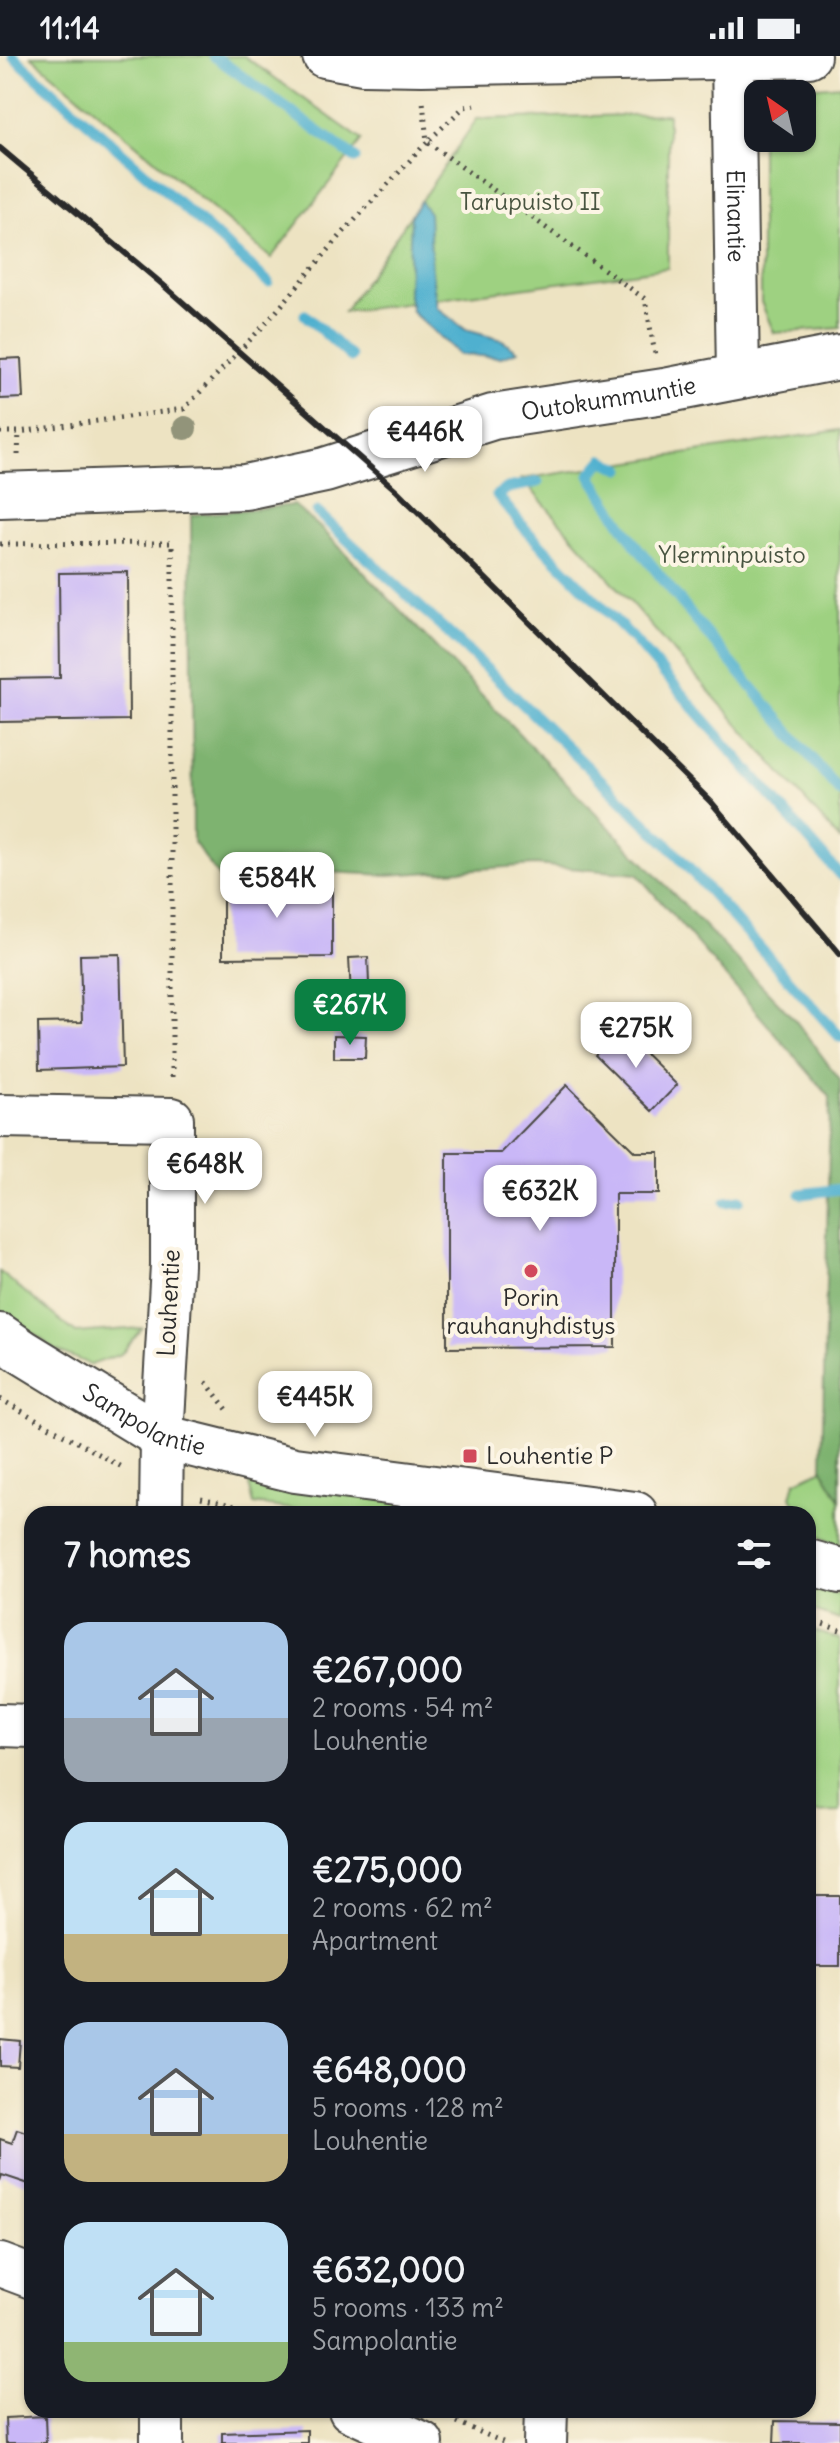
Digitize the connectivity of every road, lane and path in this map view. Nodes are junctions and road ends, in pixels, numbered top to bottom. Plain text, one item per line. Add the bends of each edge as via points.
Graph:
1 (324, 56) edge
2 (809, 56) edge
3 (733, 57) edge
4 (422, 64) junction
5 (479, 104) dead end
6 (427, 142) junction
7 (840, 357) edge
8 (738, 377) junction
9 (664, 391) junction
10 (0, 432) edge
11 (0, 495) edge
12 (0, 544) edge
13 (0, 1116) edge
14 (172, 1119) junction
15 (0, 1336) edge
16 (162, 1437) junction
17 (161, 1506) edge
18 (573, 1506) edge
19 (816, 1564) edge
20 (840, 1571) edge
21 (816, 1622) edge
22 (840, 1630) edge
23 (0, 1725) edge
24 (24, 1726) edge
25 (0, 2265) edge
26 (24, 2274) edge
27 (162, 2418) edge
28 (382, 2418) edge
29 (546, 2418) edge
30 (439, 2432) edge
31 (162, 2443) edge
32 (505, 2443) edge
33 (545, 2443) edge

1 - 4 street
2 - 3 street
3 - 4 street
3 - 8 street, Elinantie
4 - 6 path
5 - 6 path via 464,107
6 - 9 path via 645,299
6 - 10 path via 184,409
7 - 8 main road, Outokummuntie
8 - 9 main road, Outokummuntie
9 - 11 main road, Outokummuntie via 493,417 325,470 245,487
12 - 14 path via 172,543
13 - 14 street
14 - 16 street, Louhentie via 172,1265
15 - 16 main road, Sampolantie
16 - 17 street, Louhentie
16 - 18 main road, Sampolantie via 295,1470
19 - 20 main road
21 - 22 path
23 - 24 street
25 - 26 street
27 - 31 street
28 - 30 street
29 - 33 street
30 - 32 path

